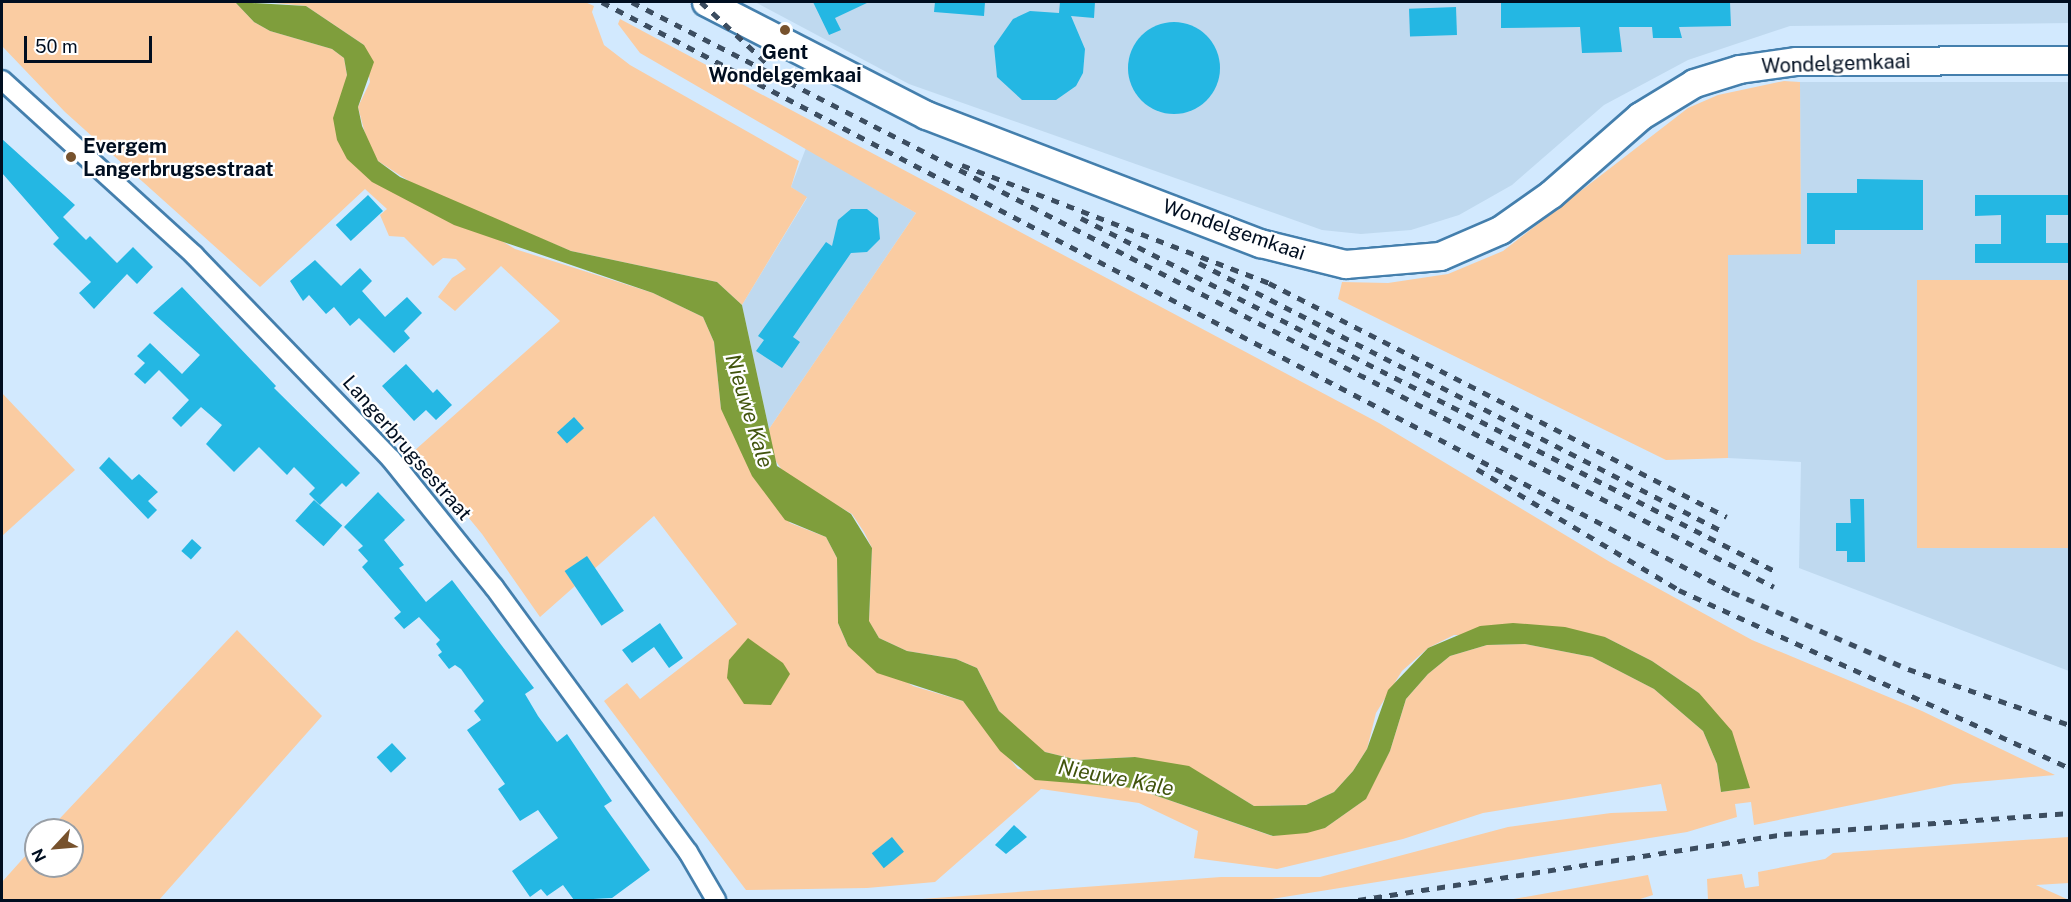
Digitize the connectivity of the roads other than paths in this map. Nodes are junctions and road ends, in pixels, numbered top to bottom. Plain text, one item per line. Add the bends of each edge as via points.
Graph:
1 (706, 2) edge
2 (2070, 60) edge
3 (2, 80) edge
4 (716, 900) edge

1 - 2 main road, Wondelgemkaai via 926,115 1260,243 1345,264 1440,256 1500,230 1669,97 1739,69 1796,61
3 - 4 street, Langerbrugsestraat via 194,255 391,459 494,587 688,852

